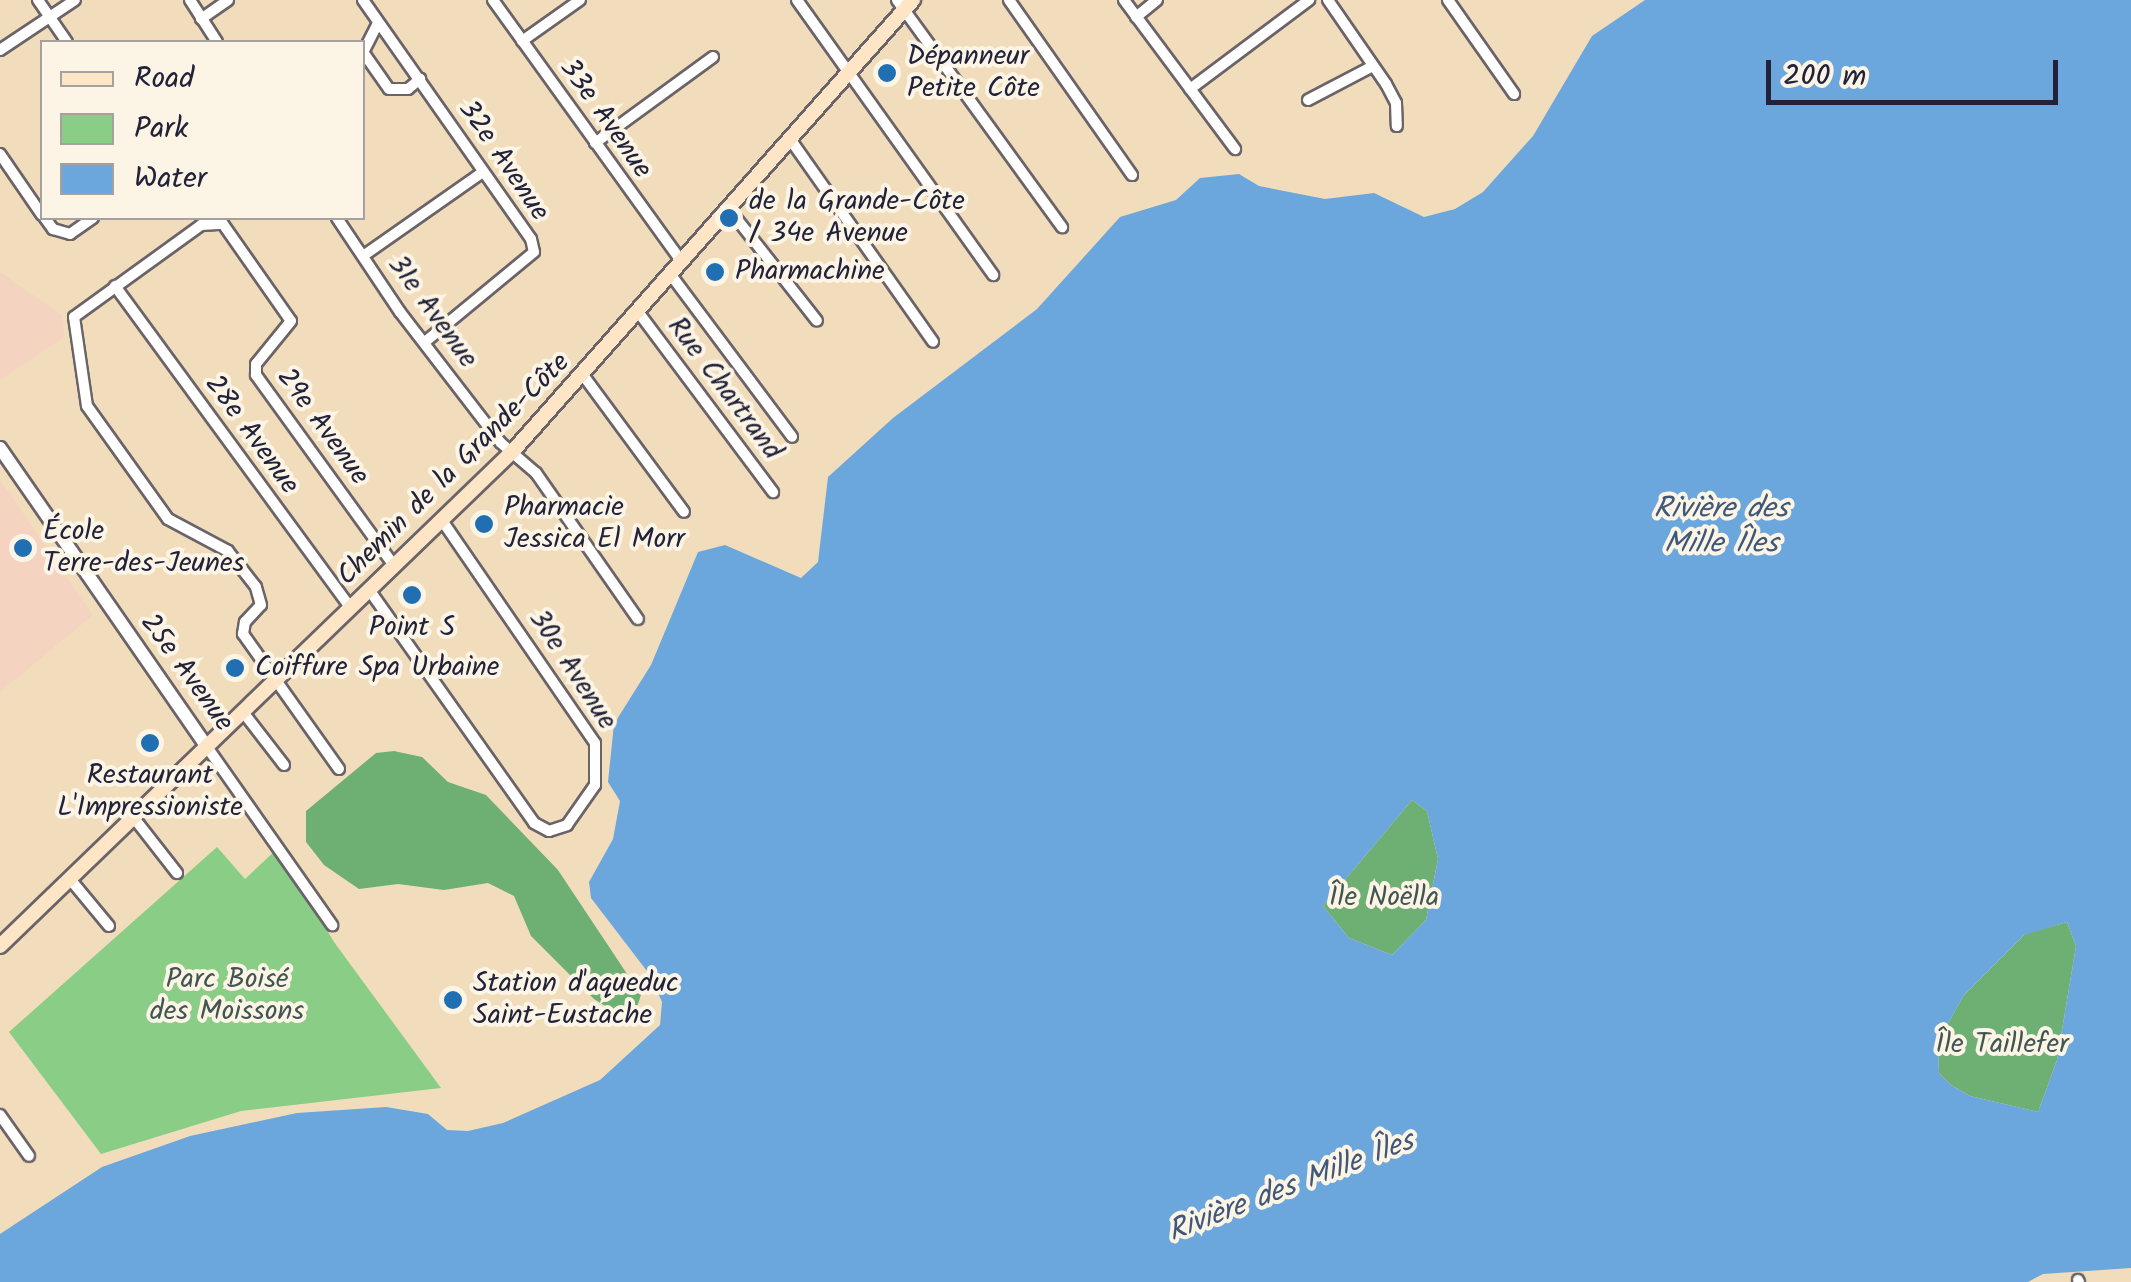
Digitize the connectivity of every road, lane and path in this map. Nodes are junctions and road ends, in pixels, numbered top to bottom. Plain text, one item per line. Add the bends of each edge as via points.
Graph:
1 (38, 0) edge
2 (75, 0) edge
3 (190, 0) edge
4 (228, 0) edge
5 (363, 0) edge
6 (493, 0) edge
7 (580, 0) edge
8 (798, 0) edge
9 (1010, 0) edge
10 (1124, 0) edge
11 (1157, 0) edge
12 (1309, 0) edge
13 (1328, 0) edge
14 (1448, 0) edge
15 (905, 3) edge
16 (50, 17) junction
17 (1136, 17) junction
18 (201, 19) junction
19 (378, 23) junction
20 (67, 40) edge
21 (216, 40) edge
22 (522, 41) junction
23 (365, 48) edge
24 (0, 50) edge
25 (365, 55) edge
26 (713, 57) dead end
27 (1373, 66) junction
28 (849, 74) junction
29 (420, 79) junction
30 (1190, 88) junction
31 (1514, 94) dead end
32 (1308, 100) dead end
33 (1397, 126) dead end
34 (790, 139) junction
35 (595, 143) junction
36 (1235, 149) dead end
37 (0, 154) edge
38 (483, 172) junction
39 (1132, 175) dead end
40 (729, 208) junction
41 (40, 210) edge
42 (48, 220) edge
43 (90, 220) edge
44 (338, 220) edge
45 (1062, 227) dead end
46 (364, 256) junction
47 (682, 262) junction
48 (671, 275) junction
49 (993, 276) dead end
50 (115, 286) junction
51 (638, 313) junction
52 (817, 321) dead end
53 (426, 341) junction
54 (933, 342) dead end
55 (583, 375) junction
56 (792, 437) dead end
57 (0, 448) edge
58 (513, 450) junction
59 (772, 492) dead end
60 (684, 512) dead end
61 (443, 522) junction
62 (396, 567) junction
63 (370, 591) junction
64 (351, 609) junction
65 (638, 620) dead end
66 (277, 679) junction
67 (243, 712) junction
68 (207, 747) junction
69 (284, 765) dead end
70 (339, 769) dead end
71 (134, 818) junction
72 (177, 872) dead end
73 (70, 880) junction
74 (332, 924) dead end
75 (109, 926) dead end
76 (0, 946) edge
77 (0, 1115) edge
78 (30, 1156) dead end

1 - 16 street
2 - 16 street
3 - 18 street
4 - 18 street
5 - 19 street, 32e Avenue
6 - 22 street, 33e Avenue
7 - 22 street
8 - 28 street
9 - 39 street
10 - 17 street
11 - 17 street
12 - 30 street
13 - 27 street
14 - 31 street
15 - 28 main road, Chemin de la Grande-Côte
15 - 45 street
16 - 20 street
16 - 24 street
17 - 30 street
18 - 21 street
19 - 23 street
19 - 29 street, 32e Avenue
22 - 35 street, 33e Avenue
25 - 29 street via 389,89 408,89
26 - 35 street
27 - 32 street
27 - 33 street via 1396,103
28 - 34 main road, Chemin de la Grande-Côte
28 - 49 street
29 - 38 street, 32e Avenue
30 - 36 street
34 - 40 main road, Chemin de la Grande-Côte
34 - 54 street
35 - 47 street, 33e Avenue
37 - 41 street
38 - 46 street
38 - 53 street, 32e Avenue via 534,252
40 - 47 main road, Chemin de la Grande-Côte
40 - 52 street
42 - 43 street via 60,234
44 - 46 street, 31e Avenue
46 - 53 street, 31e Avenue
47 - 48 main road, Chemin de la Grande-Côte
48 - 51 main road, Chemin de la Grande-Côte
48 - 56 street
50 - 62 street, 29e Avenue via 205,223 223,224 290,321 256,364 258,379
50 - 64 street, 28e Avenue
50 - 66 street via 73,320 83,399 172,523 228,551 259,592 260,607 242,632
51 - 55 main road, Chemin de la Grande-Côte
51 - 59 street, Rue Chartrand
53 - 58 street, 31e Avenue via 501,443
55 - 58 main road, Chemin de la Grande-Côte
55 - 60 street
57 - 68 street, 25e Avenue
58 - 61 main road, Chemin de la Grande-Côte
58 - 65 street, 31e Avenue
61 - 62 main road, Chemin de la Grande-Côte
61 - 63 street, 30e Avenue via 595,743 598,770 586,804 562,828 540,829
62 - 63 main road, Chemin de la Grande-Côte
63 - 64 main road, Chemin de la Grande-Côte
64 - 66 main road, Chemin de la Grande-Côte
66 - 67 main road, Chemin de la Grande-Côte
66 - 70 street
67 - 68 main road, Chemin de la Grande-Côte
67 - 69 street
68 - 71 main road, Chemin de la Grande-Côte
68 - 74 street, 25e Avenue
71 - 72 street
71 - 73 main road, Chemin de la Grande-Côte
73 - 75 street
73 - 76 main road, Chemin de la Grande-Côte
77 - 78 street

